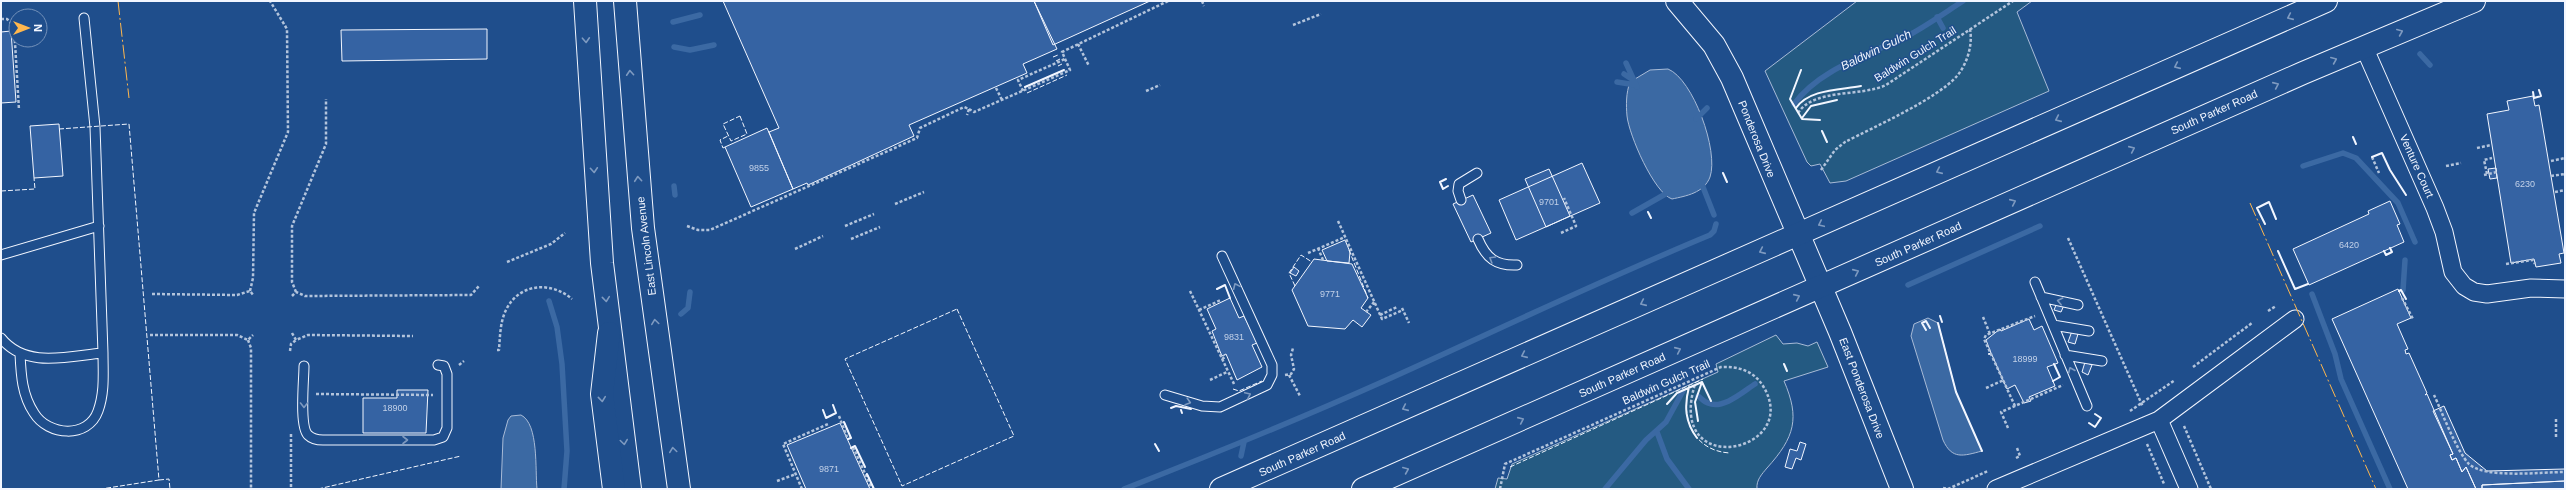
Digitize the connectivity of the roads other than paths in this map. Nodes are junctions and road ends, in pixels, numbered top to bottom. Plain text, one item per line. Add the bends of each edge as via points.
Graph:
1 (585, 1) edge
2 (625, 1) edge
3 (1677, 1) edge
4 (2326, 1) edge
5 (2474, 1) edge
6 (84, 18) dead end
7 (2364, 47) junction
8 (1477, 173) dead end
9 (1461, 200) dead end
10 (99, 226) junction
11 (1798, 235) junction
12 (1478, 239) dead end
13 (1, 255) edge
14 (1222, 256) dead end
15 (1517, 265) dead end
16 (2035, 282) dead end
17 (1820, 287) junction
18 (2565, 289) edge
19 (2041, 297) junction
20 (2078, 306) dead end
21 (2295, 319) dead end
22 (2053, 326) junction
23 (2089, 331) dead end
24 (609, 333) junction
25 (1, 338) edge
26 (103, 353) junction
27 (20, 354) junction
28 (2065, 355) junction
29 (2102, 361) dead end
30 (304, 366) dead end
31 (438, 366) dead end
32 (1165, 395) dead end
33 (2086, 406) dead end
34 (2153, 416) junction
35 (614, 489) edge
36 (630, 489) edge
37 (679, 489) edge
38 (1221, 489) edge
39 (1363, 489) edge
40 (1902, 489) edge
41 (1996, 489) edge
42 (2189, 489) edge

1 -> 24 main road via 595,181
37 -> 2 main road, East Lincoln Avenue via 643,228
3 - 11 main road, Ponderosa Drive via 1714,45 1730,73
4 -> 11 main road, South Parker Road
7 -> 5 main road, South Parker Road
6 - 10 lane via 95,127
17 -> 7 main road, South Parker Road
7 - 18 street, Venture Court via 2439,218 2453,272 2464,286 2474,292 2487,294 2530,288
8 - 9 lane via 1459,184
10 - 13 lane
10 - 26 lane
11 - 17 main road, Ponderosa Drive
11 -> 38 main road, South Parker Road
15 -> 12 lane via 1501,264 1490,259 1482,250
32 -> 14 lane via 1215,408 1264,387 1271,379 1272,365
16 - 19 lane
39 -> 17 main road, South Parker Road
17 - 40 main road, East Ponderosa Drive
20 -> 19 lane
19 - 22 lane
21 - 34 street
22 - 23 lane
22 - 28 lane
24 -> 35 main road via 602,394
24 -> 36 main road
25 - 27 lane
26 - 27 lane via 54,358
26 - 27 lane via 104,381 98,412 84,429 66,431 51,429 34,413 21,382
28 - 29 lane
33 -> 28 lane
30 -> 31 lane via 306,432 311,438 323,440 434,440 444,437 447,428 447,374 444,366
34 - 41 street
34 - 42 street

